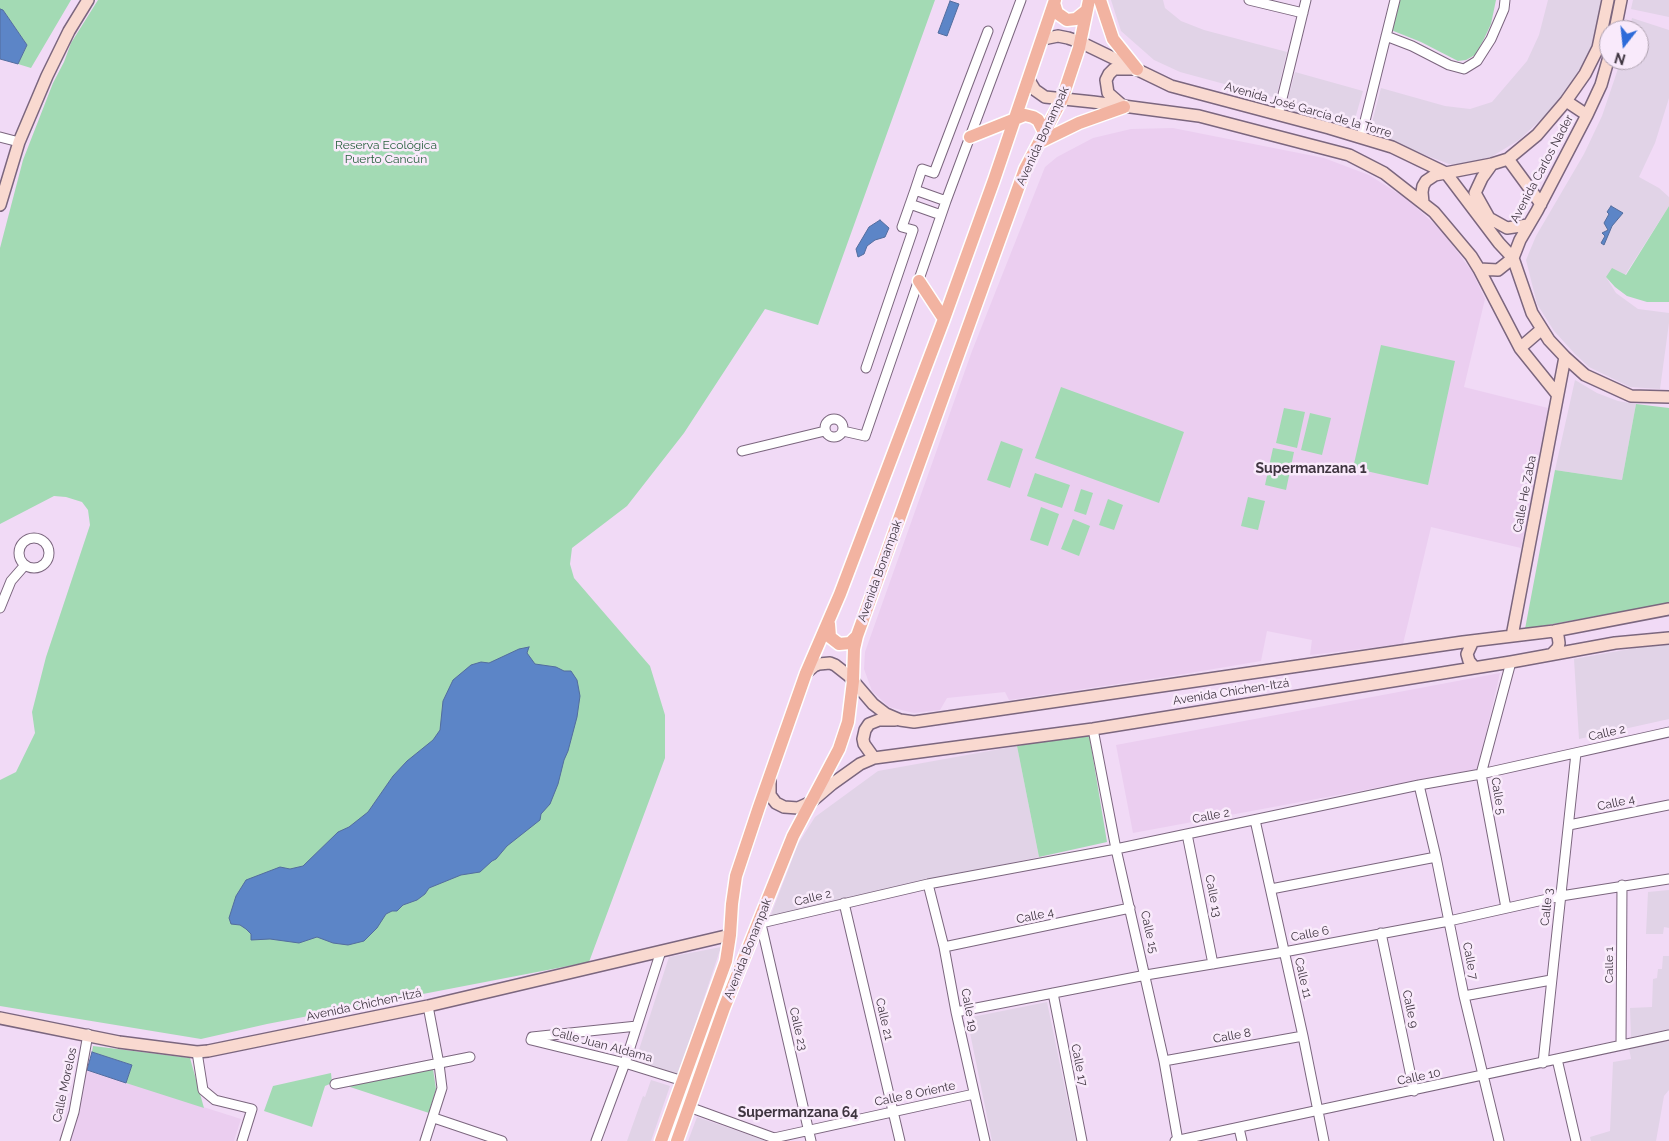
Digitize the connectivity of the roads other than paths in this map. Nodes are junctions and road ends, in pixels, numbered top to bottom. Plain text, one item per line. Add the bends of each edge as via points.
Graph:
1 (88, 0) edge
2 (1021, 0) edge
3 (1100, 0) edge
4 (1249, 0) edge
5 (1306, 0) edge
6 (1394, 0) edge
7 (1505, 0) edge
8 (1608, 0) edge
9 (1621, 0) edge
10 (1054, 2) edge
11 (1088, 6) edge
12 (1303, 13) junction
13 (1617, 20) edge
14 (988, 31) dead end
15 (1386, 36) junction
16 (1043, 39) junction
17 (1080, 42) junction
18 (1138, 69) junction
19 (1605, 70) edge
20 (1029, 80) junction
21 (1062, 99) junction
22 (1566, 101) junction
23 (1124, 107) junction
24 (1278, 115) junction
25 (1587, 115) junction
26 (1014, 119) junction
27 (0, 137) edge
28 (970, 137) junction
29 (1042, 137) junction
30 (1361, 138) junction
31 (19, 142) junction
32 (1508, 159) junction
33 (1492, 164) junction
34 (1446, 173) junction
35 (915, 190) junction
36 (946, 201) junction
37 (1423, 203) junction
38 (910, 204) junction
39 (1541, 204) junction
40 (0, 205) edge
41 (941, 215) junction
42 (1528, 225) junction
43 (1513, 258) junction
44 (1479, 269) junction
45 (919, 281) junction
46 (944, 319) junction
47 (1542, 329) junction
48 (1520, 348) junction
49 (1565, 356) junction
50 (866, 368) dead end
51 (1557, 394) junction
52 (1669, 397) edge
53 (825, 431) junction
54 (843, 431) junction
55 (742, 451) dead end
56 (25, 565) dead end
57 (11, 581) junction
58 (0, 588) edge
59 (0, 608) edge
60 (1669, 610) edge
61 (829, 624) junction
62 (1554, 631) junction
63 (857, 636) junction
64 (1512, 636) junction
65 (1669, 638) edge
66 (1473, 641) junction
67 (1552, 654) junction
68 (1511, 662) junction
69 (1474, 667) junction
70 (806, 673) junction
71 (853, 681) junction
72 (900, 720) junction
73 (1093, 729) junction
74 (1669, 732) edge
75 (1576, 753) junction
76 (874, 758) junction
77 (772, 770) junction
78 (1482, 774) junction
79 (1419, 785) junction
80 (811, 802) junction
81 (1669, 804) edge
82 (1255, 820) junction
83 (1569, 825) junction
84 (1188, 834) junction
85 (1116, 849) junction
86 (1436, 857) junction
87 (1669, 879) edge
88 (928, 884) junction
89 (1622, 885) junction
90 (1271, 888) junction
91 (1561, 896) junction
92 (844, 903) junction
93 (1130, 908) junction
94 (1506, 908) junction
95 (1449, 920) junction
96 (759, 924) junction
97 (1381, 933) junction
98 (730, 935) junction
99 (944, 947) junction
100 (661, 951) junction
101 (1284, 952) junction
102 (1213, 964) junction
103 (1146, 975) junction
104 (1551, 980) junction
105 (1052, 993) junction
106 (1464, 996) junction
107 (428, 1006) junction
108 (956, 1012) junction
109 (0, 1018) edge
110 (637, 1026) junction
111 (88, 1034) junction
112 (1669, 1035) edge
113 (1303, 1036) junction
114 (1621, 1045) junction
115 (197, 1052) junction
116 (470, 1057) dead end
117 (1557, 1059) junction
118 (1164, 1061) junction
119 (625, 1063) junction
120 (1543, 1063) junction
121 (439, 1064) junction
122 (1484, 1075) junction
123 (683, 1081) junction
124 (335, 1084) dead end
125 (1414, 1091) junction
126 (974, 1094) junction
127 (689, 1107) junction
128 (893, 1111) junction
129 (1318, 1111) junction
130 (434, 1118) junction
131 (1239, 1128) junction
132 (809, 1130) junction
133 (774, 1140) edge
134 (66, 1141) edge
135 (242, 1141) edge
136 (426, 1141) edge
137 (502, 1141) edge
138 (596, 1141) edge
139 (661, 1141) edge
140 (677, 1141) edge
141 (811, 1141) edge
142 (900, 1141) edge
143 (985, 1141) edge
144 (1082, 1141) edge
145 (1177, 1141) edge
146 (1242, 1141) edge
147 (1324, 1141) edge
148 (1499, 1141) edge
149 (1576, 1141) edge

1 - 31 street via 47,76
2 - 28 street
3 - 18 main road via 1113,39
4 - 12 street
5 - 12 street
6 - 15 street
7 - 15 street via 1501,17 1477,61 1464,69
8 - 22 street, Avenida Carlos Nader via 1598,48
9 - 13 street
10 - 11 main road via 1057,13 1067,20 1076,19
10 - 16 main road, Avenida Bonampak
11 - 17 main road, Avenida Bonampak
12 - 24 street
14 - 35 street via 934,173 922,169
15 - 30 street
16 - 17 street, Avenida José García de la Torre via 1058,36
16 - 20 main road, Avenida Bonampak
17 - 18 street, Avenida José García de la Torre
17 - 21 main road, Avenida Bonampak
18 - 23 street via 1114,69 1106,80 1108,93
18 - 24 street, Avenida José García de la Torre via 1170,86
19 - 25 street, Avenida Carlos Nader
20 - 21 street via 1041,95
20 - 26 main road, Avenida Bonampak
21 - 23 street
21 - 29 main road, Avenida Bonampak
22 - 25 street
22 - 32 street, Avenida Carlos Nader via 1536,135
23 - 29 main road
23 - 37 street via 1199,116 1349,155 1384,173
24 - 30 street, Avenida José García de la Torre
25 - 39 street, Avenida Carlos Nader
26 - 28 main road
26 - 29 main road via 1025,116 1038,120
26 - 46 main road, Avenida Bonampak
27 - 31 street
28 - 36 street
29 - 63 main road, Avenida Bonampak via 1025,169
30 - 34 street, Avenida José García de la Torre via 1392,147
31 - 40 street
32 - 33 street, Avenida Carlos Nader
32 - 39 street
33 - 34 street, Avenida Carlos Nader
33 - 42 street via 1475,193 1489,218 1507,228
34 - 37 street, Avenida Carlos Nader via 1435,174 1426,182 1422,192
34 - 43 street, Avenida José García de la Torre
35 - 36 street
35 - 38 street
36 - 41 street
37 - 44 street via 1434,212
38 - 41 street
38 - 50 street via 902,227 913,230
39 - 42 street, Avenida Carlos Nader
41 - 45 street
42 - 43 street, Avenida Carlos Nader
43 - 44 street via 1498,270
43 - 47 street, Avenida José García de la Torre via 1532,313
44 - 48 street
45 - 46 main road
45 - 54 street via 864,436
46 - 61 main road, Avenida Bonampak
47 - 48 street
47 - 49 street, Avenida José García de la Torre
48 - 51 street
49 - 51 street, Calle He Zaba
49 - 52 street, Avenida José García de la Torre via 1585,375 1631,396
51 - 64 street, Calle He Zaba
53 - 54 street via 834,437
53 - 54 street via 827,422 832,419 841,422
53 - 55 street
56 - 57 street
57 - 58 street
57 - 59 street
60 - 62 street, Avenida Chichen-Itzá
61 - 63 main road via 830,637 838,644 850,643
61 - 70 main road, Avenida Bonampak
62 - 64 street, Avenida Chichen-Itzá
62 - 67 street via 1559,643
63 - 71 main road, Avenida Bonampak
64 - 66 street, Avenida Chichen-Itzá
65 - 67 street, Avenida Chichen-Itzá
66 - 69 street via 1467,654
66 - 72 street, Avenida Chichen-Itzá via 914,722
67 - 68 street, Avenida Chichen-Itzá
68 - 69 street, Avenida Chichen-Itzá
68 - 78 street, Calle 5
69 - 73 street, Avenida Chichen-Itzá
70 - 71 street, Avenida Chichen-Itzá via 814,666 830,663
70 - 77 main road, Avenida Bonampak
71 - 72 street, Avenida Chichen-Itzá via 873,704
71 - 80 main road, Avenida Bonampak via 848,722 839,750
72 - 76 street via 879,720 869,724 864,739
73 - 76 street, Avenida Chichen-Itzá
73 - 85 street, Calle 15
74 - 75 street, Calle 2
75 - 78 street, Calle 2
75 - 83 street, Calle 3
76 - 80 street, Avenida Chichen-Itzá via 860,764
77 - 80 street via 770,794 776,802 790,808
77 - 98 main road, Avenida Bonampak via 736,876
78 - 79 street, Calle 2
78 - 94 street, Calle 5
79 - 82 street, Calle 2
79 - 86 street, Calle 7
80 - 96 main road, Avenida Bonampak via 793,836
81 - 83 street, Calle 4
82 - 84 street, Calle 2
82 - 90 street, Calle 11
83 - 91 street, Calle 3
84 - 85 street, Calle 2
84 - 102 street, Calle 13
85 - 88 street, Calle 2
85 - 93 street, Calle 15
86 - 90 street
86 - 95 street, Calle 7
87 - 89 street, Calle 6
88 - 92 street, Calle 2
88 - 99 street, Calle 19
89 - 91 street, Calle 6
89 - 114 street, Calle 1
90 - 101 street, Calle 11
91 - 94 street, Calle 6
91 - 104 street, Calle 3
92 - 96 street, Calle 2
92 - 128 street, Calle 21
93 - 99 street, Calle 4
93 - 103 street, Calle 15
94 - 95 street, Calle 6
95 - 97 street, Calle 6
95 - 106 street, Calle 7
96 - 127 main road, Avenida Bonampak via 724,1008
96 - 132 street, Calle 23
97 - 101 street, Calle 6
97 - 125 street, Calle 9
98 - 100 street, Avenida Chichen-Itzá
98 - 123 main road, Avenida Bonampak via 722,974
99 - 108 street, Calle 19
100 - 107 street, Avenida Chichen-Itzá
100 - 110 street
101 - 102 street, Calle 6
101 - 113 street, Calle 11
102 - 103 street, Calle 6
103 - 105 street, Calle 6
103 - 118 street, Calle 15
104 - 106 street
104 - 120 street, Calle 3
105 - 108 street, Calle 6
105 - 144 street, Calle 17
106 - 122 street, Calle 7
107 - 115 street, Avenida Chichen-Itzá
107 - 121 street
108 - 126 street, Calle 19
109 - 111 street, Avenida Chichen-Itzá
110 - 119 street
110 - 119 street, Calle Juan Aldama via 532,1037 531,1040
111 - 115 street, Avenida Chichen-Itzá via 119,1042
111 - 134 street, Calle Morelos
112 - 114 street, Calle 10
113 - 118 street, Calle 8
113 - 129 street, Calle 11
114 - 117 street, Calle 10
115 - 135 street via 203,1090 215,1100 252,1109
116 - 121 street
117 - 120 street, Calle 10
117 - 149 street
118 - 145 street, Calle 15
119 - 123 street, Calle Juan Aldama
119 - 138 street
120 - 122 street, Calle 10
121 - 124 street
121 - 130 street via 442,1088
122 - 125 street, Calle 10
122 - 148 street, Calle 7
123 - 139 main road, Avenida Bonampak
125 - 129 street, Calle 10
126 - 128 street, Calle 8 Oriente
126 - 143 street, Calle 19
127 - 133 street, Calle 8 Oriente
127 - 140 main road, Avenida Bonampak
128 - 132 street, Calle 8 Oriente
128 - 142 street, Calle 21
129 - 131 street, Calle 10
129 - 147 street, Calle 11
130 - 136 street
130 - 137 street
131 - 145 street, Calle 10
131 - 146 street
132 - 133 street, Calle 8 Oriente
132 - 141 street, Calle 23

